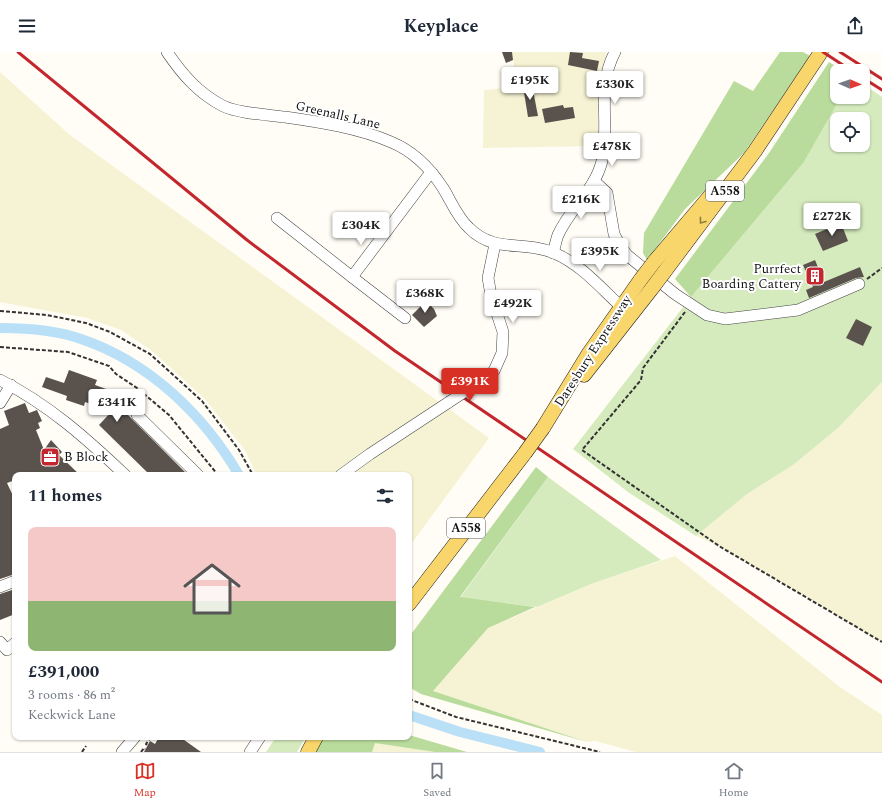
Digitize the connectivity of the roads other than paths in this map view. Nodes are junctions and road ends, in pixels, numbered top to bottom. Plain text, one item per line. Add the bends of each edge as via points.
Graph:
1 (167, 52) edge
2 (606, 52) edge
3 (615, 52) edge
4 (817, 58) edge
5 (609, 63) junction
6 (431, 172) junction
7 (594, 181) junction
8 (276, 218) dead end
9 (495, 244) junction
10 (553, 252) junction
11 (352, 277) junction
12 (859, 284) road end
13 (626, 310) junction
14 (405, 318) dead end
15 (0, 380) edge
16 (11, 385) junction
17 (0, 403) edge
18 (137, 415) dead end
19 (122, 472) edge
20 (195, 472) edge
21 (345, 472) edge
22 (12, 583) edge
23 (0, 587) edge
24 (412, 600) edge
25 (132, 740) edge
26 (258, 740) edge
27 (314, 740) edge
28 (122, 752) edge
29 (250, 752) edge
30 (308, 752) edge

1 - 6 street, Greenalls Lane via 196,89 224,106 347,129 391,142 414,155
2 - 5 street
3 - 5 street
4 - 13 main road, Daresbury Expressway / A558, bridge via 755,151 659,266
5 - 7 street via 603,110 605,145
6 - 9 street, Greenalls Lane via 468,227 480,238
6 - 11 street
7 - 10 street via 558,235
7 - 12 street via 608,193 614,234 627,255 708,315 725,319 798,310
8 - 11 street
9 - 10 street, Greenalls Lane via 533,247
9 - 21 street, bridge via 488,278 503,332 502,353 494,371
10 - 13 street, Greenalls Lane via 569,260
11 - 14 street
13 - 24 main road, Daresbury Expressway / A558, bridge via 525,453
15 - 16 street
16 - 17 street
16 - 19 street via 48,407
18 - 20 street
22 - 23 street
25 - 28 street
26 - 29 street
27 - 30 main road

